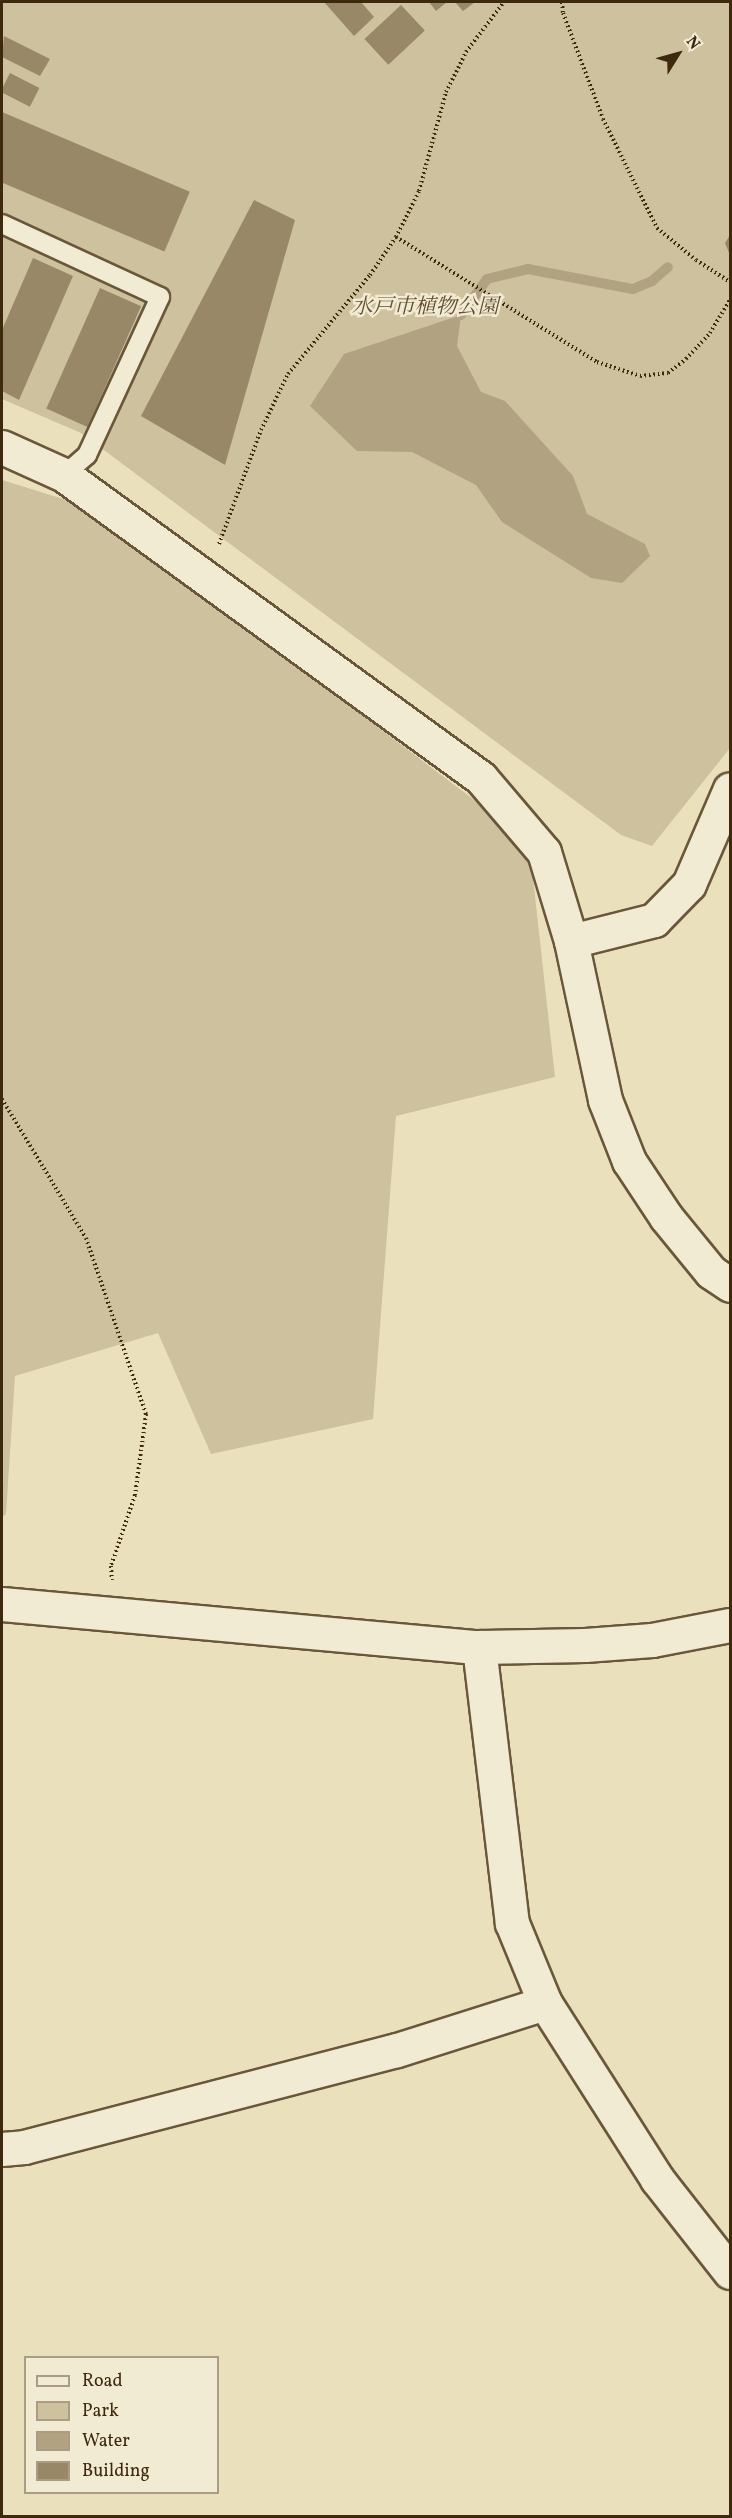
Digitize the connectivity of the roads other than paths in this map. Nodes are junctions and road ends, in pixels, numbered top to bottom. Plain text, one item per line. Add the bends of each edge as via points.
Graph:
1 (2, 224) edge
2 (2, 447) edge
3 (64, 475) junction
4 (730, 789) edge
5 (571, 941) junction
6 (730, 1285) edge
7 (2, 1604) edge
8 (730, 1625) edge
9 (479, 1647) junction
10 (545, 2003) junction
11 (2, 2149) edge
12 (730, 2272) edge

1 - 3 lane via 160,297 87,455
2 - 3 street
3 - 5 street via 481,778 544,852
4 - 5 street via 689,884 654,920
5 - 6 street via 605,1100 629,1161 666,1217 711,1272
7 - 9 street
8 - 9 street via 652,1640
9 - 10 street via 512,1923
10 - 11 street via 397,2050 24,2147
10 - 12 street via 657,2179

